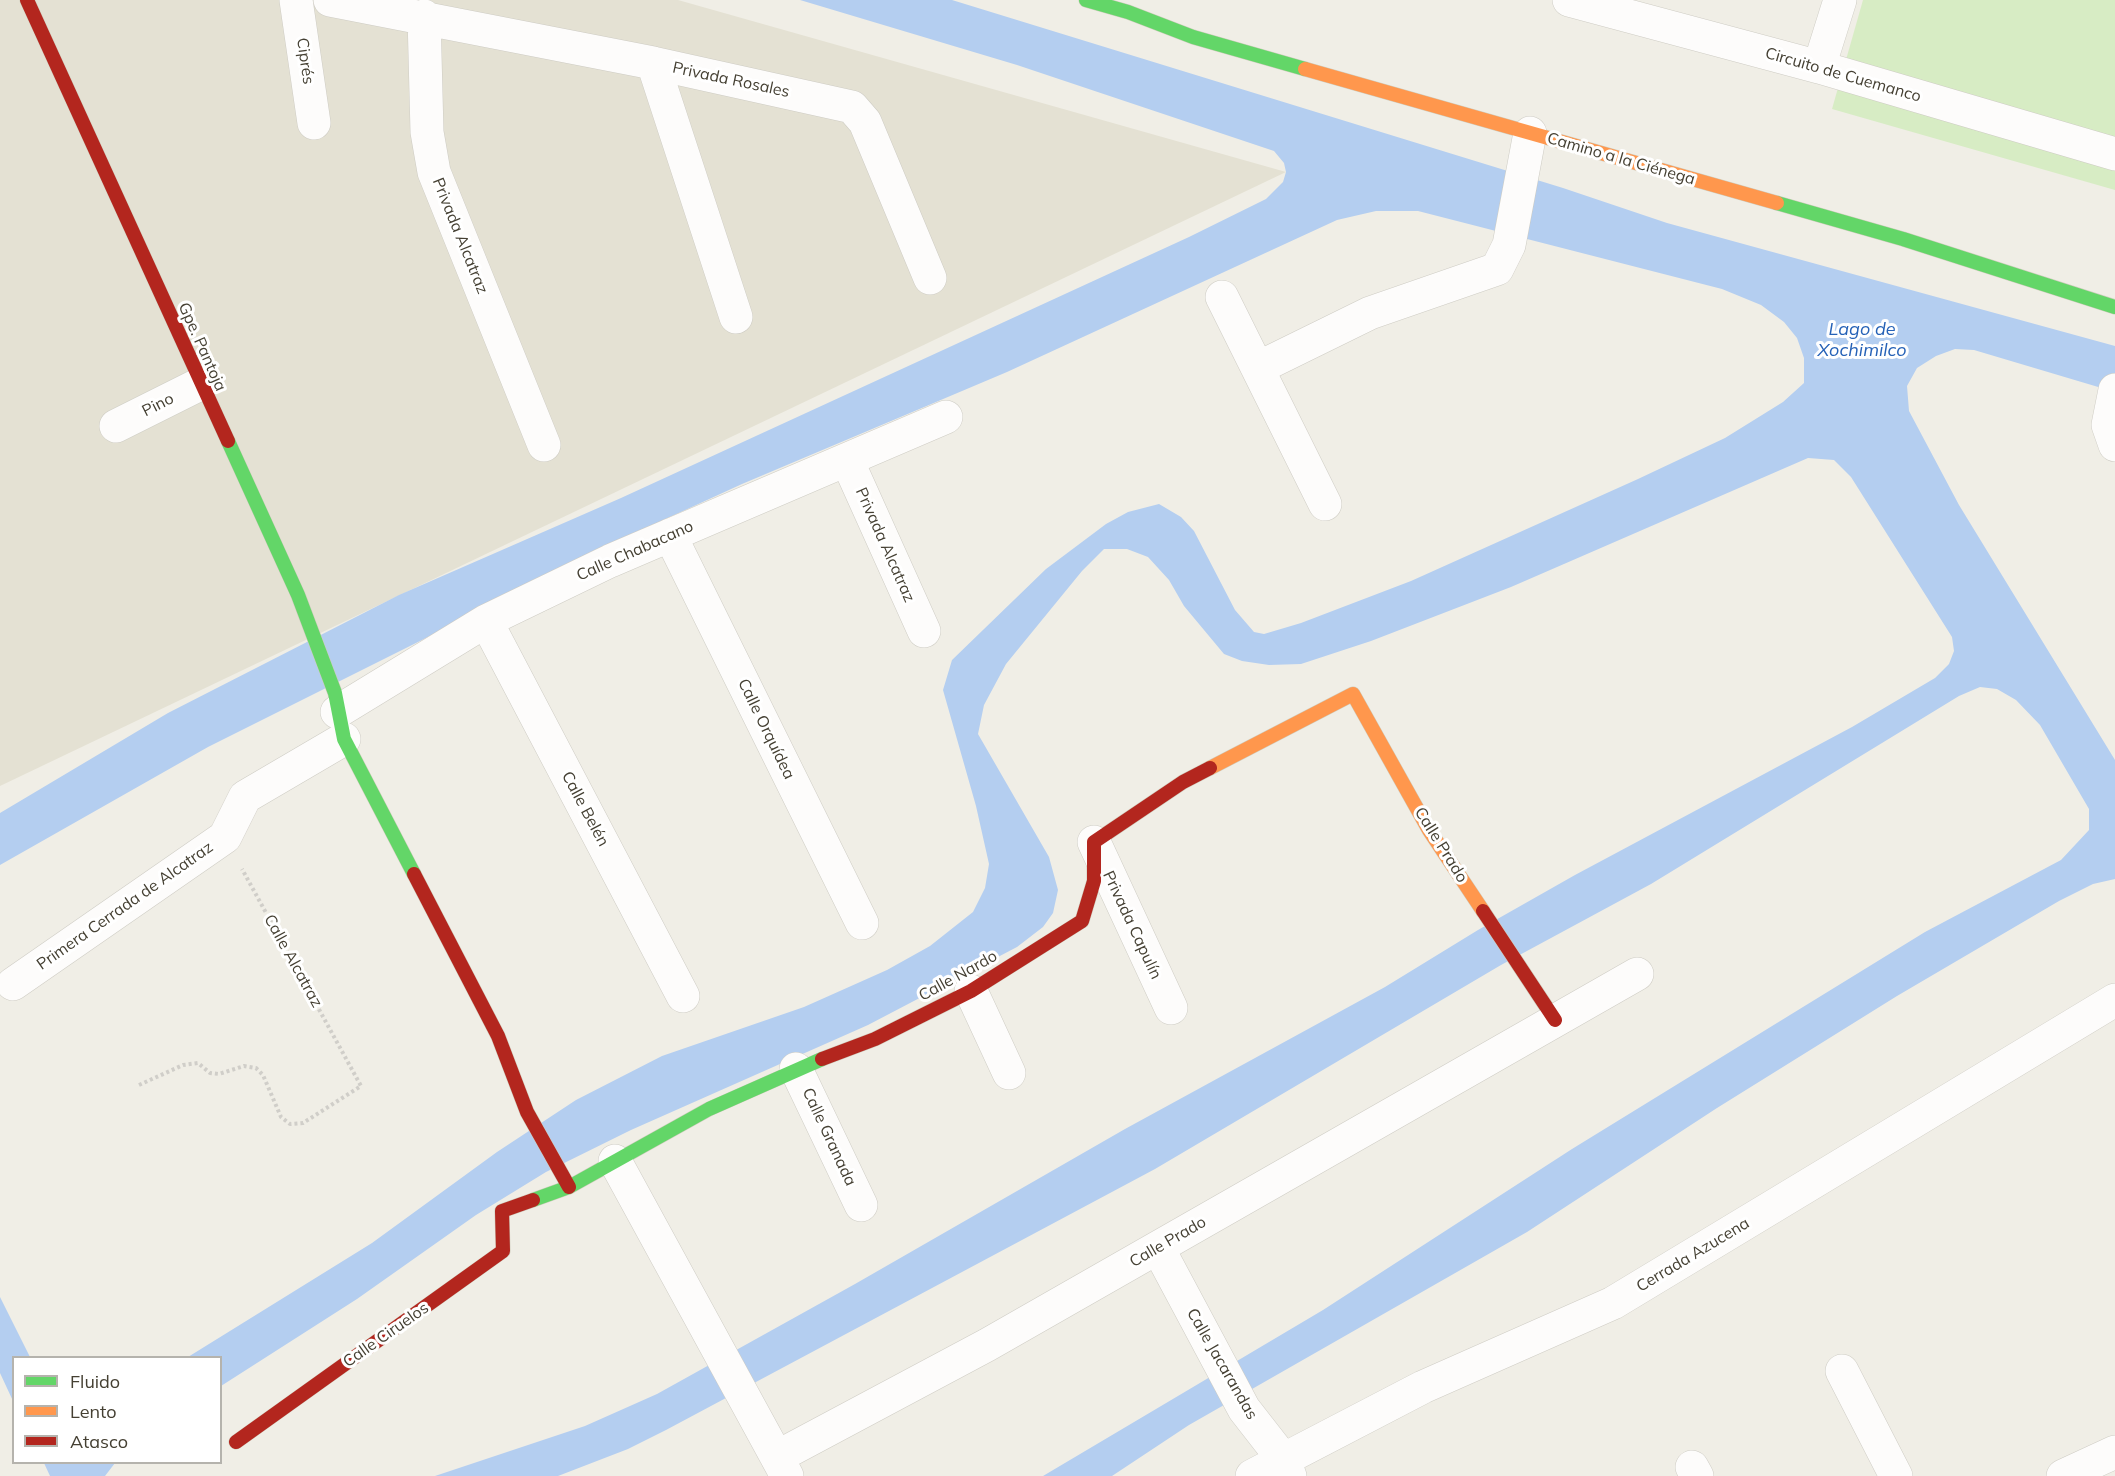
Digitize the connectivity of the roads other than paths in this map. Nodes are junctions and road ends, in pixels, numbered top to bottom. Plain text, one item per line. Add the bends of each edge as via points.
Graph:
1 (27, 0) edge
2 (296, 0) edge
3 (330, 0) edge
4 (1086, 0) edge
5 (1840, 0) edge
6 (1587, 2) edge
7 (1130, 6) edge
8 (424, 16) junction
9 (653, 63) junction
10 (1819, 67) junction
11 (314, 123) dead end
12 (1528, 142) junction
13 (2115, 154) edge
14 (930, 278) dead end
15 (1222, 297) dead end
16 (2115, 307) edge
17 (736, 317) dead end
18 (1258, 368) junction
19 (200, 384) junction
20 (2115, 390) edge
21 (946, 417) dead end
22 (116, 426) dead end
23 (2111, 435) edge
24 (544, 445) dead end
25 (847, 460) junction
26 (1325, 504) dead end
27 (670, 535) junction
28 (486, 621) junction
29 (924, 631) dead end
30 (339, 715) junction
31 (1094, 842) junction
32 (862, 923) dead end
33 (1637, 974) dead end
34 (13, 984) dead end
35 (971, 991) junction
36 (683, 996) dead end
37 (2115, 1000) edge
38 (1171, 1008) dead end
39 (1556, 1020) junction
40 (796, 1069) junction
41 (1009, 1073) dead end
42 (615, 1161) junction
43 (565, 1181) junction
44 (861, 1205) dead end
45 (502, 1211) joint
46 (1158, 1248) junction
47 (1842, 1371) dead end
48 (236, 1442) dead end
49 (2115, 1452) edge
50 (782, 1466) edge
51 (1286, 1468) edge
52 (1252, 1476) edge
53 (1896, 1476) edge
54 (2063, 1476) edge

1 - 19 street, Gpe. Pantoja
2 - 11 street, Ciprés
3 - 8 street, Privada Rosales
4 - 7 street, Camino a la Ciénega
5 - 10 street
6 - 10 street, Circuito de Cuemanco
7 - 12 street, Camino a la Ciénega via 1193,37
8 - 9 street, Privada Rosales
8 - 24 street, Privada Alcatraz via 427,132 434,172
9 - 14 street, Privada Rosales via 852,107 865,122
9 - 17 street
10 - 13 street, Circuito de Cuemanco
12 - 16 street, Camino a la Ciénega via 1903,239
12 - 18 street via 1509,245 1497,269 1370,313
15 - 18 street
18 - 26 street
19 - 22 street, Pino
19 - 30 street, Gpe. Pantoja via 313,631
20 - 23 street
21 - 25 street, Calle Chabacano
25 - 27 street, Calle Chabacano
25 - 29 street, Privada Alcatraz
27 - 28 street, Calle Chabacano
27 - 32 street, Calle Orquídea
28 - 30 street, Calle Chabacano
28 - 36 street, Calle Belén
30 - 34 street, Primera Cerrada de Alcatraz via 245,797 225,837
30 - 43 street, Gpe. Pantoja via 498,1036 527,1112
31 - 35 street, Calle Nardo via 1094,881 1082,921
31 - 38 street, Privada Capulín
31 - 39 street, Calle Prado via 1183,782 1353,694 1429,830
33 - 39 street, Calle Prado
35 - 40 street, Calle Nardo via 875,1039
35 - 41 street
37 - 51 street, Cerrada Azucena via 1613,1303 1423,1387
39 - 46 street, Calle Prado
40 - 42 street, Calle Nardo via 709,1109
40 - 44 street, Calle Granada
42 - 43 street, Calle Nardo
42 - 50 street
43 - 45 street, Calle Nardo
45 - 48 street, Calle Ciruelos via 503,1251
46 - 50 street, Calle Prado
46 - 51 street, Calle Jacarandas via 1244,1409
47 - 53 street
49 - 54 street
51 - 52 street, Cerrada Azucena

